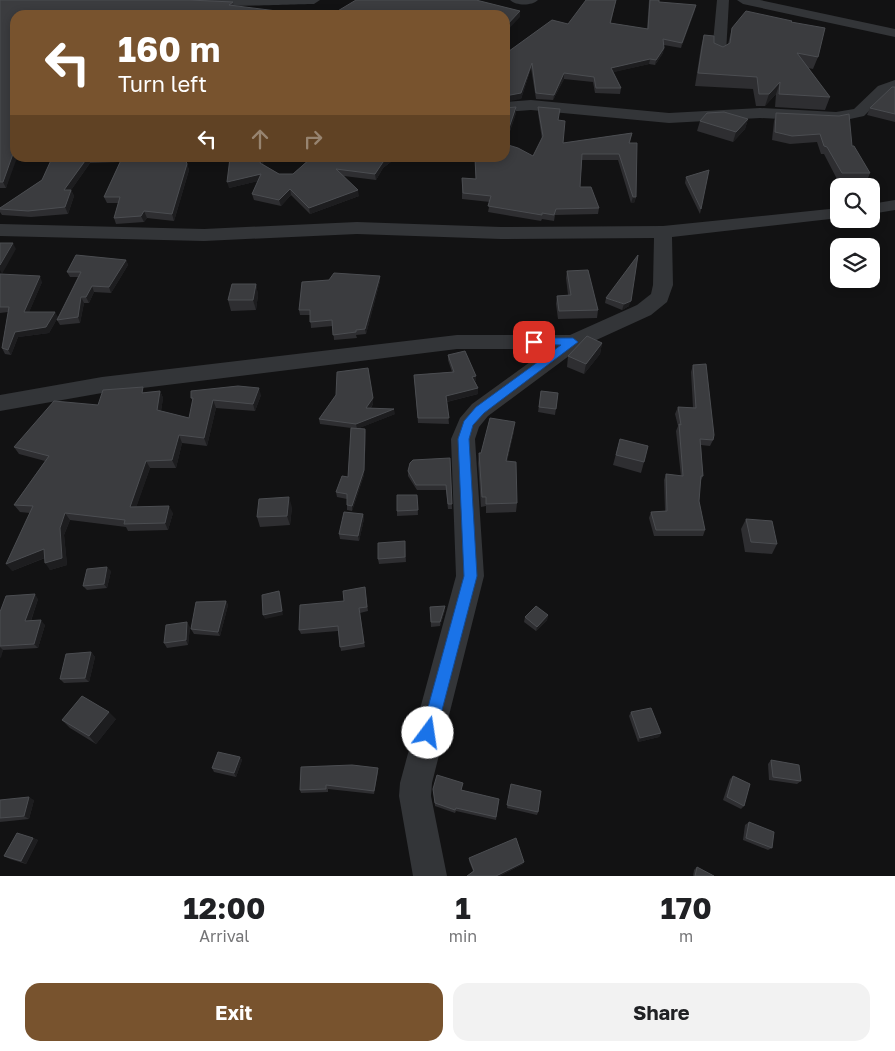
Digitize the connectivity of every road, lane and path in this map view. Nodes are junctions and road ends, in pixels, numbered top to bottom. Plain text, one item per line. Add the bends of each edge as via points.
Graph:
1 (178, 0) edge
2 (314, 0) edge
3 (516, 0) edge
4 (532, 0) edge
5 (723, 0) edge
6 (743, 0) edge
7 (258, 1) edge
8 (895, 33) edge
9 (719, 52) edge
10 (895, 84) edge
11 (510, 107) edge
12 (895, 205) edge
13 (880, 208) edge
14 (830, 214) edge
15 (0, 230) edge
16 (663, 232) junction
17 (573, 342) junction
18 (0, 403) edge
19 (430, 876) edge

1 - 7 street
2 - 7 street
3 - 4 street
5 - 9 street
6 - 8 street
10 - 11 street via 883,89 859,113 836,117 760,113 669,118 531,105
12 - 13 street
14 - 16 street
15 - 16 street via 204,235 357,228 501,233
16 - 17 street via 664,285 660,297 644,310
17 - 18 street via 457,342 102,385
17 - 19 street via 480,410 468,424 463,439 470,576 416,783

